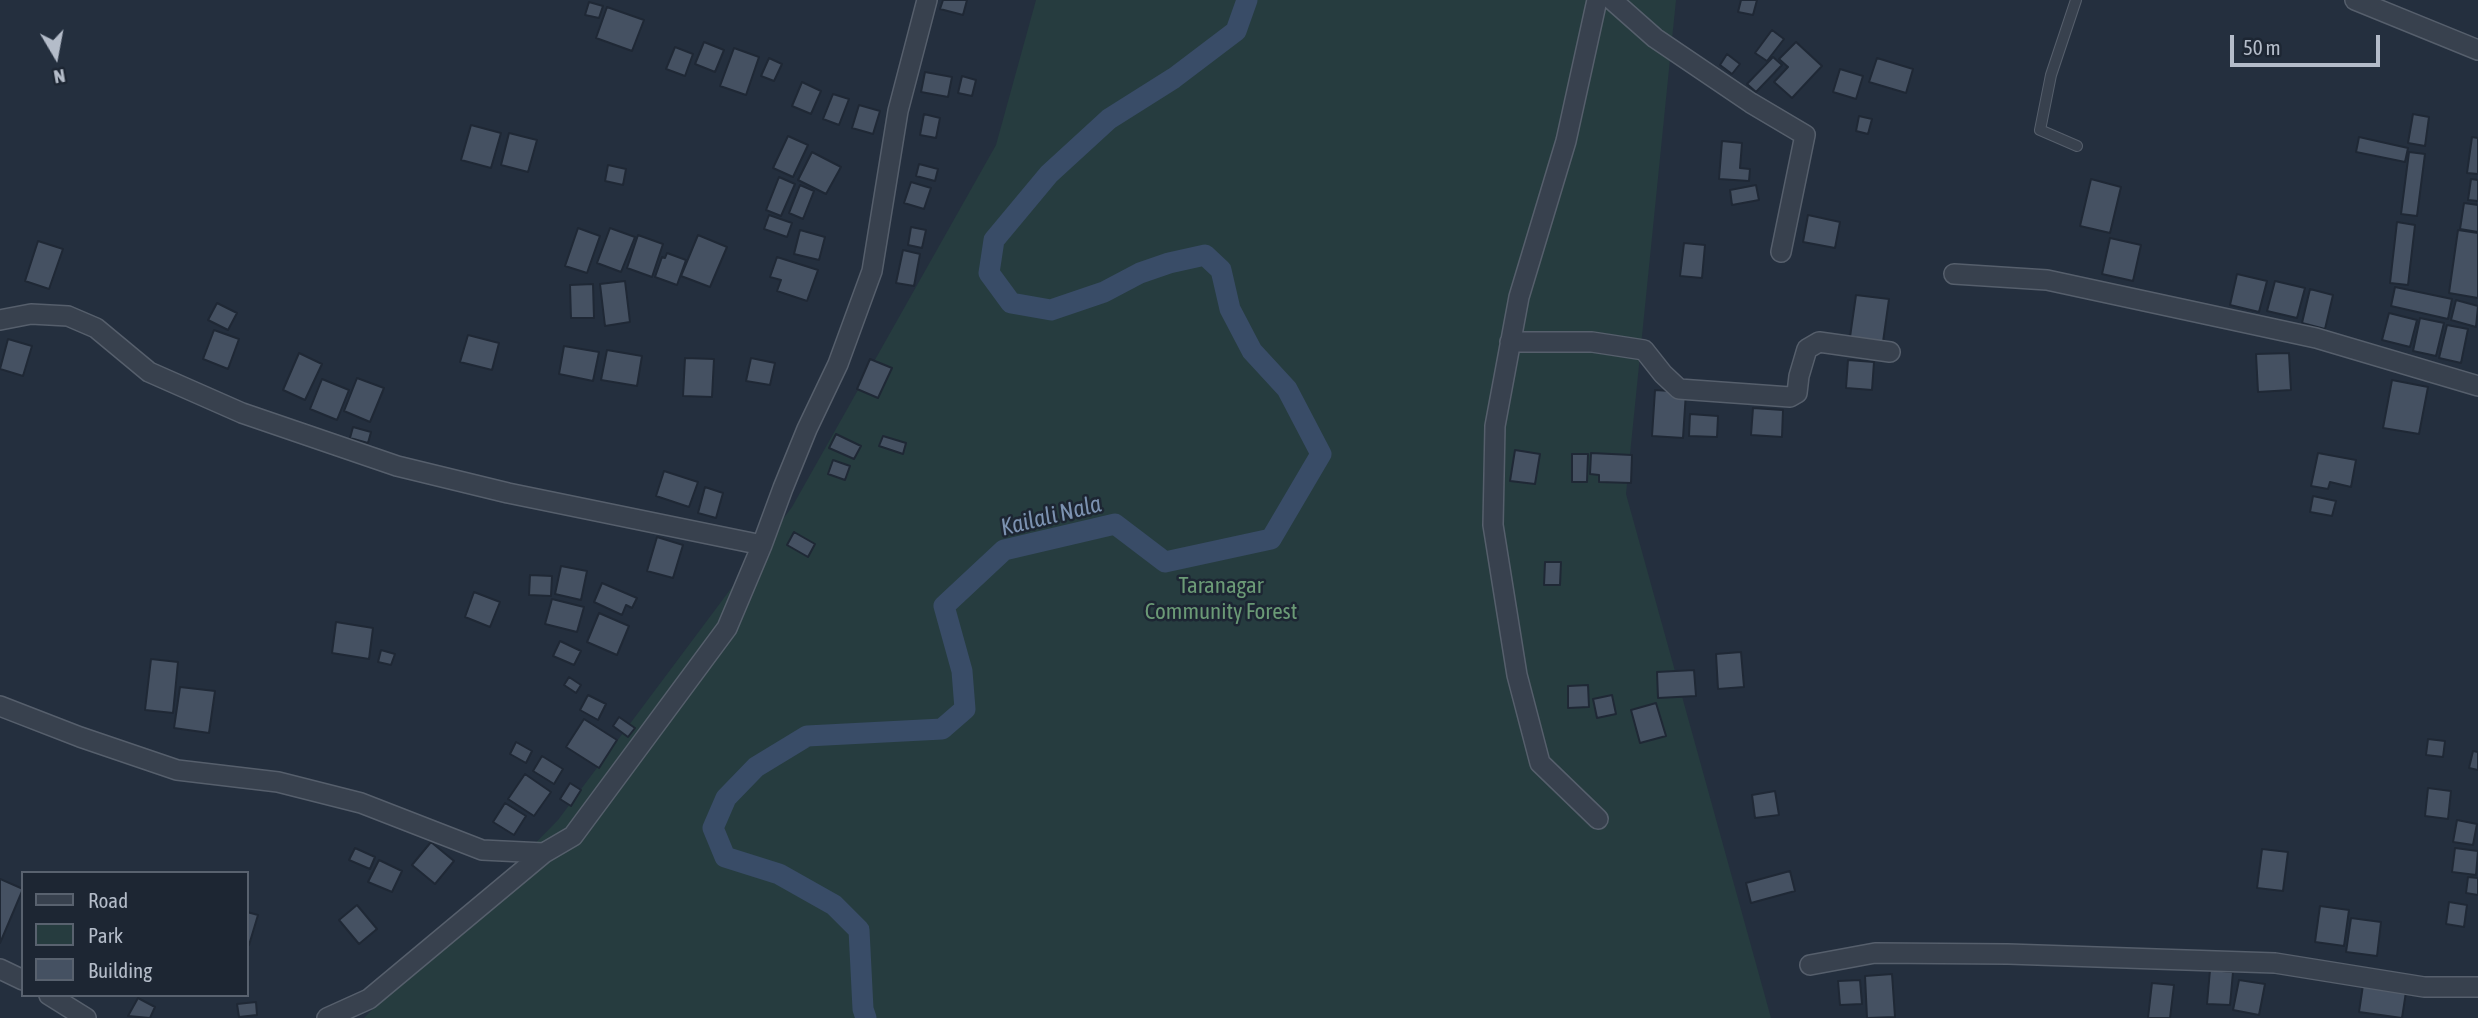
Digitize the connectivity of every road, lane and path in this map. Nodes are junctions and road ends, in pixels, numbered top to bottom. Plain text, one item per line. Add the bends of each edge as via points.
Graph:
1 (927, 0) edge
2 (1597, 0) edge
3 (1612, 0) edge
4 (2076, 0) edge
5 (2355, 0) edge
6 (2478, 50) edge
7 (2077, 146) dead end
8 (1781, 252) dead end
9 (1954, 274) dead end
10 (0, 320) edge
11 (1510, 342) junction
12 (1890, 352) dead end
13 (2478, 386) edge
14 (762, 545) junction
15 (0, 706) edge
16 (1598, 819) dead end
17 (544, 853) junction
18 (1810, 965) dead end
19 (0, 969) edge
20 (21, 979) edge
21 (2478, 987) edge
22 (52, 997) edge
23 (86, 1018) edge
24 (327, 1018) edge

1 - 14 street via 898,111 872,271
2 - 11 street via 1566,141 1518,297
3 - 8 street via 1655,38 1805,135
4 - 7 lane via 2051,75 2040,130
5 - 6 street
9 - 13 street via 2047,280 2316,338
10 - 14 street via 31,314 68,316 96,328 149,372 242,413 397,466
11 - 12 street via 1592,342 1644,350 1679,389 1790,397 1797,393 1807,349 1819,342
11 - 16 street via 1495,425 1493,525 1517,675 1540,763
14 - 17 street via 727,628 573,836
15 - 17 street via 177,770 278,782 361,803 482,850
17 - 24 street via 369,999
18 - 21 street via 1875,953 2008,954 2275,963 2424,987
19 - 20 street
22 - 23 street

